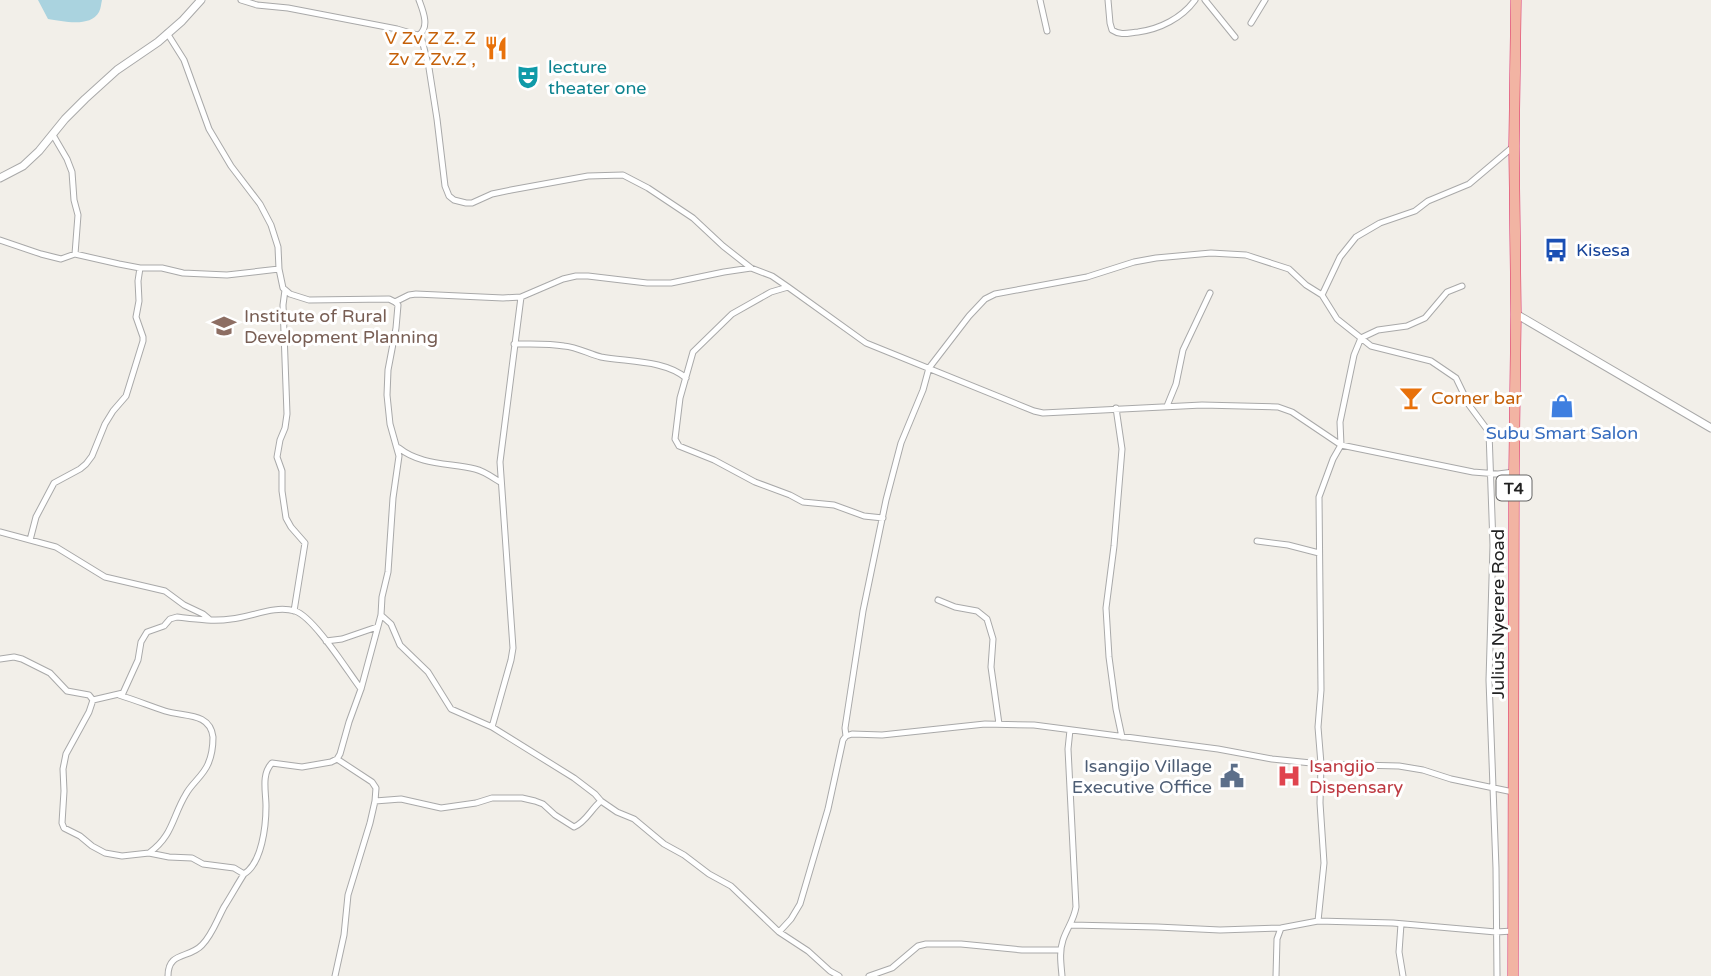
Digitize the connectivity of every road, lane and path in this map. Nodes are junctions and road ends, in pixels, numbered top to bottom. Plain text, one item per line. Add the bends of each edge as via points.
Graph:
1 (201, 0) edge
2 (241, 0) edge
3 (419, 0) edge
4 (1040, 0) edge
5 (1108, 0) edge
6 (1195, 0) edge
7 (1205, 0) edge
8 (1265, 0) edge
9 (1516, 0) edge
10 (1251, 23) dead end
11 (1047, 31) dead end
12 (167, 33) junction
13 (419, 35) junction
14 (1235, 37) dead end
15 (53, 135) junction
16 (1514, 146) junction
17 (0, 178) edge
18 (0, 240) edge
19 (75, 254) junction
20 (140, 268) junction
21 (751, 268) junction
22 (279, 269) junction
23 (788, 286) junction
24 (1462, 286) dead end
25 (285, 290) junction
26 (1210, 293) dead end
27 (1322, 295) junction
28 (521, 297) junction
29 (395, 302) junction
30 (1516, 314) junction
31 (1361, 338) junction
32 (514, 344) junction
33 (929, 368) junction
34 (686, 378) junction
35 (1167, 406) junction
36 (1116, 408) junction
37 (1710, 425) edge
38 (1341, 445) junction
39 (397, 447) junction
40 (1514, 472) junction
41 (1491, 473) junction
42 (500, 482) junction
43 (883, 518) junction
44 (0, 532) edge
45 (30, 540) junction
46 (1257, 541) dead end
47 (1318, 553) junction
48 (938, 600) dead end
49 (294, 611) junction
50 (380, 615) junction
51 (209, 619) junction
52 (377, 627) junction
53 (326, 641) junction
54 (0, 659) edge
55 (361, 689) junction
56 (118, 695) junction
57 (93, 700) junction
58 (999, 724) junction
59 (492, 727) junction
60 (1070, 730) junction
61 (846, 736) junction
62 (1122, 737) junction
63 (337, 759) junction
64 (1321, 764) junction
65 (1493, 787) junction
66 (1513, 792) junction
67 (375, 801) junction
68 (601, 801) junction
69 (149, 853) junction
70 (244, 874) junction
71 (1318, 921) junction
72 (1401, 924) junction
73 (1070, 925) junction
74 (1272, 928) junction
75 (1282, 928) junction
76 (1513, 931) junction
77 (779, 932) junction
78 (1496, 932) junction
79 (1277, 939) junction
80 (1060, 950) junction
81 (168, 976) edge
82 (335, 976) edge
83 (839, 976) edge
84 (869, 976) edge
85 (1062, 976) edge
86 (1276, 976) edge
87 (1403, 976) edge
88 (1497, 976) edge
89 (1513, 976) edge

1 - 12 street
2 - 13 street
3 - 13 street via 425,27
4 - 11 street
5 - 6 street via 1112,30 1122,34 1160,26
7 - 14 street
8 - 10 street
9 - 16 highway, Julius Nyerere Road / T4
12 - 15 street via 117,70
12 - 22 street via 184,60 209,129 271,225
13 - 21 street via 429,68 445,186 454,200 472,203 510,190 623,175 693,218
15 - 17 street via 23,166
15 - 19 street via 72,172 78,215
16 - 27 street via 1469,184 1356,237 1340,257
16 - 30 highway, Julius Nyerere Road / T4
18 - 19 street via 61,259
19 - 20 street
20 - 22 street via 227,275
20 - 45 street via 136,317 143,341 128,392 105,424 86,464 54,482
21 - 23 street
21 - 28 street via 671,283 576,276
22 - 25 street
23 - 33 street via 866,344
23 - 34 street via 720,324 693,352
24 - 31 street via 1447,292 1425,318
25 - 29 street via 309,300
25 - 49 street via 287,414 277,452 286,518 305,543
26 - 35 street via 1183,350
27 - 31 street via 1337,319
27 - 33 street via 1289,269 1246,255 1211,253 1134,262 985,299
28 - 29 street via 416,294
28 - 32 street
29 - 39 street via 399,309 387,395
30 - 37 street
30 - 40 highway, Julius Nyerere Road / T4
31 - 38 street via 1340,422
31 - 41 street via 1371,346 1431,361 1456,378 1489,432
32 - 34 street via 563,345 670,368
32 - 42 street
33 - 36 street via 1034,411
33 - 43 street via 901,443
34 - 43 street via 677,424 679,446 803,502
35 - 36 street
35 - 38 street via 1278,407
36 - 62 street via 1122,449 1106,608
38 - 41 street
38 - 47 street via 1319,497
39 - 42 street via 412,457 475,469
39 - 50 street via 400,456
40 - 41 street
40 - 66 highway, Julius Nyerere Road / T4
41 - 65 street
42 - 59 street via 513,648
43 - 61 street via 863,611
44 - 45 street
45 - 51 street via 56,547 104,577 165,591
46 - 47 street
47 - 64 street
48 - 58 street via 977,611 987,619 993,639
49 - 51 street
49 - 53 street
50 - 52 street
50 - 59 street via 391,624 400,645 428,672 451,709
51 - 56 street via 177,617 147,632 129,684
52 - 53 street
52 - 55 street
53 - 55 street
54 - 57 street via 22,659 50,673 67,691
55 - 63 street
56 - 57 street
56 - 69 street via 196,717 212,730 208,766 186,794 160,845
57 - 69 street via 62,769 62,823 105,853
58 - 60 street
58 - 61 street
59 - 68 street via 574,778
60 - 62 street
60 - 73 street via 1076,907
61 - 77 street via 800,904
62 - 64 street
63 - 67 street via 372,782
63 - 70 street via 302,767 269,764 262,839 256,860
64 - 65 street via 1399,766
64 - 71 street via 1324,863
65 - 66 street
65 - 78 street
66 - 76 highway, Julius Nyerere Road / T4
67 - 68 street via 401,799 441,808 492,797 522,798 543,804 574,827
67 - 82 street via 348,895
68 - 77 street via 731,886
69 - 70 street via 192,858
70 - 81 street via 203,944 178,956
71 - 72 street
71 - 75 street
72 - 78 street
72 - 87 street
73 - 74 street
73 - 80 street
74 - 75 street
74 - 79 street
75 - 79 street
76 - 78 street
76 - 89 highway, Julius Nyerere Road / T4
77 - 83 street
78 - 88 street
79 - 86 street
80 - 84 street via 926,944 892,968
80 - 85 street

